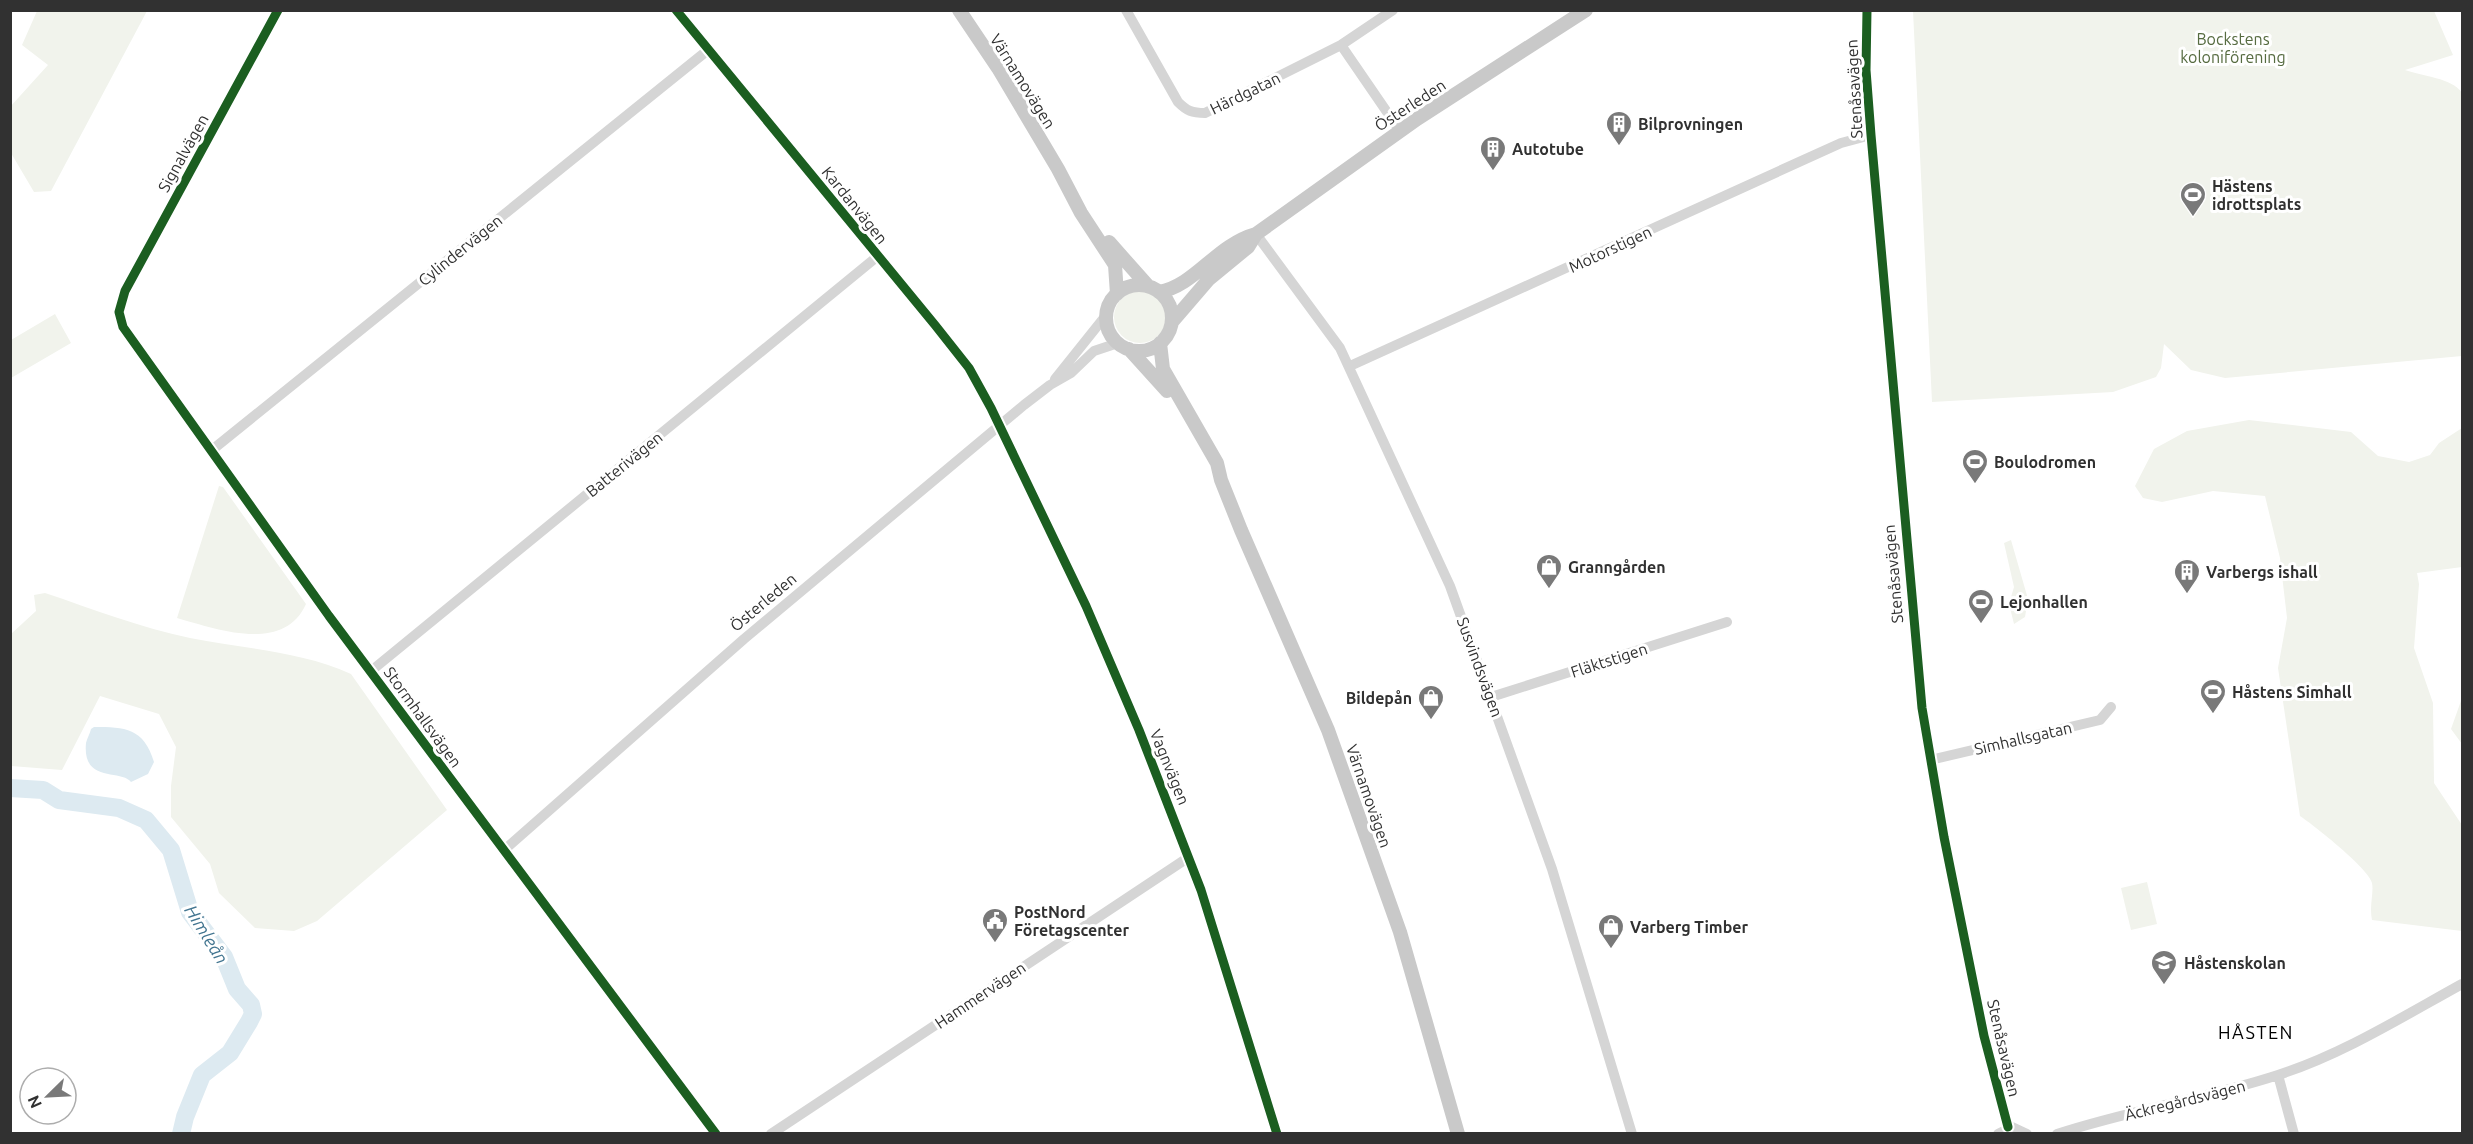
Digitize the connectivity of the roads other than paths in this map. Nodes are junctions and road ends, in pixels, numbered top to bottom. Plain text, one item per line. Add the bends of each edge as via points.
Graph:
1 (278, 10) edge
2 (676, 10) edge
3 (959, 10) edge
4 (1126, 10) edge
5 (1393, 10) edge
6 (1586, 10) edge
7 (1867, 10) edge
8 (1341, 45) junction
9 (708, 50) junction
10 (1400, 131) junction
11 (1871, 135) junction
12 (1058, 169) junction
13 (1256, 234) junction
14 (878, 256) junction
15 (1154, 289) junction
16 (1117, 294) junction
17 (119, 312) joint
18 (1107, 314) junction
19 (1172, 322) junction
20 (1160, 343) junction
21 (1124, 346) junction
22 (1350, 366) junction
23 (1050, 385) junction
24 (999, 426) junction
25 (212, 450) junction
26 (1221, 480) junction
27 (1727, 622) dead end
28 (371, 671) junction
29 (1491, 697) junction
30 (2111, 707) dead end
31 (1930, 760) junction
32 (503, 851) junction
33 (1189, 856) junction
34 (2463, 984) edge
35 (2278, 1075) junction
36 (2008, 1127) junction
37 (716, 1134) edge
38 (771, 1134) edge
39 (1277, 1134) edge
40 (1458, 1134) edge
41 (1632, 1134) edge
42 (1998, 1134) edge
43 (2027, 1134) edge
44 (2057, 1134) edge
45 (2294, 1134) edge

1 - 17 street, Signalvägen via 125,291
2 - 9 street, Kardanvägen
3 - 12 main road, Värnamovägen
4 - 8 street, Härdgatan via 1178,102 1186,111 1195,113 1205,113
5 - 8 street, Härdgatan
6 - 10 main road, Österleden
7 - 11 street, Stenåsavägen
8 - 10 street
9 - 14 street, Kardanvägen
9 - 25 street, Cylindervägen
10 - 13 main road, Österleden
11 - 22 street, Motorstigen via 1841,143
11 - 31 street, Stenåsavägen via 1914,648
12 - 15 main road, Värnamovägen via 1114,248
12 - 16 main road, Värnamovägen via 1080,213 1115,265
13 - 15 main road, Österleden via 1238,239 1175,288
13 - 19 main road, Österleden via 1248,247 1209,279
13 - 22 street, Susvindsvägen
14 - 24 street, Kardanvägen via 969,368
14 - 28 street, Batterivägen
15 - 16 main road via 1131,286
15 - 19 main road, Värnamovägen via 1169,305
16 - 18 main road
17 - 25 street, Stormhallsvägen via 129,338
18 - 21 main road, Värnamovägen via 1109,330
18 - 23 street, Österleden
19 - 20 main road
20 - 21 main road via 1145,350
20 - 26 main road, Värnamovägen via 1163,369 1217,463
21 - 23 street, Österleden via 1094,351 1071,373
21 - 26 main road, Värnamovägen via 1145,364 1178,406
22 - 29 street, Susvindsvägen via 1450,586
23 - 24 street, Österleden
24 - 32 street, Österleden via 744,639
24 - 33 street, Vagnvägen via 1086,606
25 - 28 street, Stormhallsvägen
26 - 40 main road, Värnamovägen via 1328,730 1400,932
27 - 29 street, Fläktstigen
28 - 32 street, Stormhallsvägen
29 - 41 street, Susvindsvägen via 1552,869
30 - 31 street, Simhallsgatan via 2100,720
31 - 36 street, Stenåsavägen via 1984,1036
32 - 37 street, Stormhallsvägen
33 - 38 street, Hammervägen
33 - 39 street, Vagnvägen
34 - 35 street, Äckregårdsvägen via 2337,1052
35 - 44 street, Äckregårdsvägen
35 - 45 street
36 - 42 street
36 - 43 street

